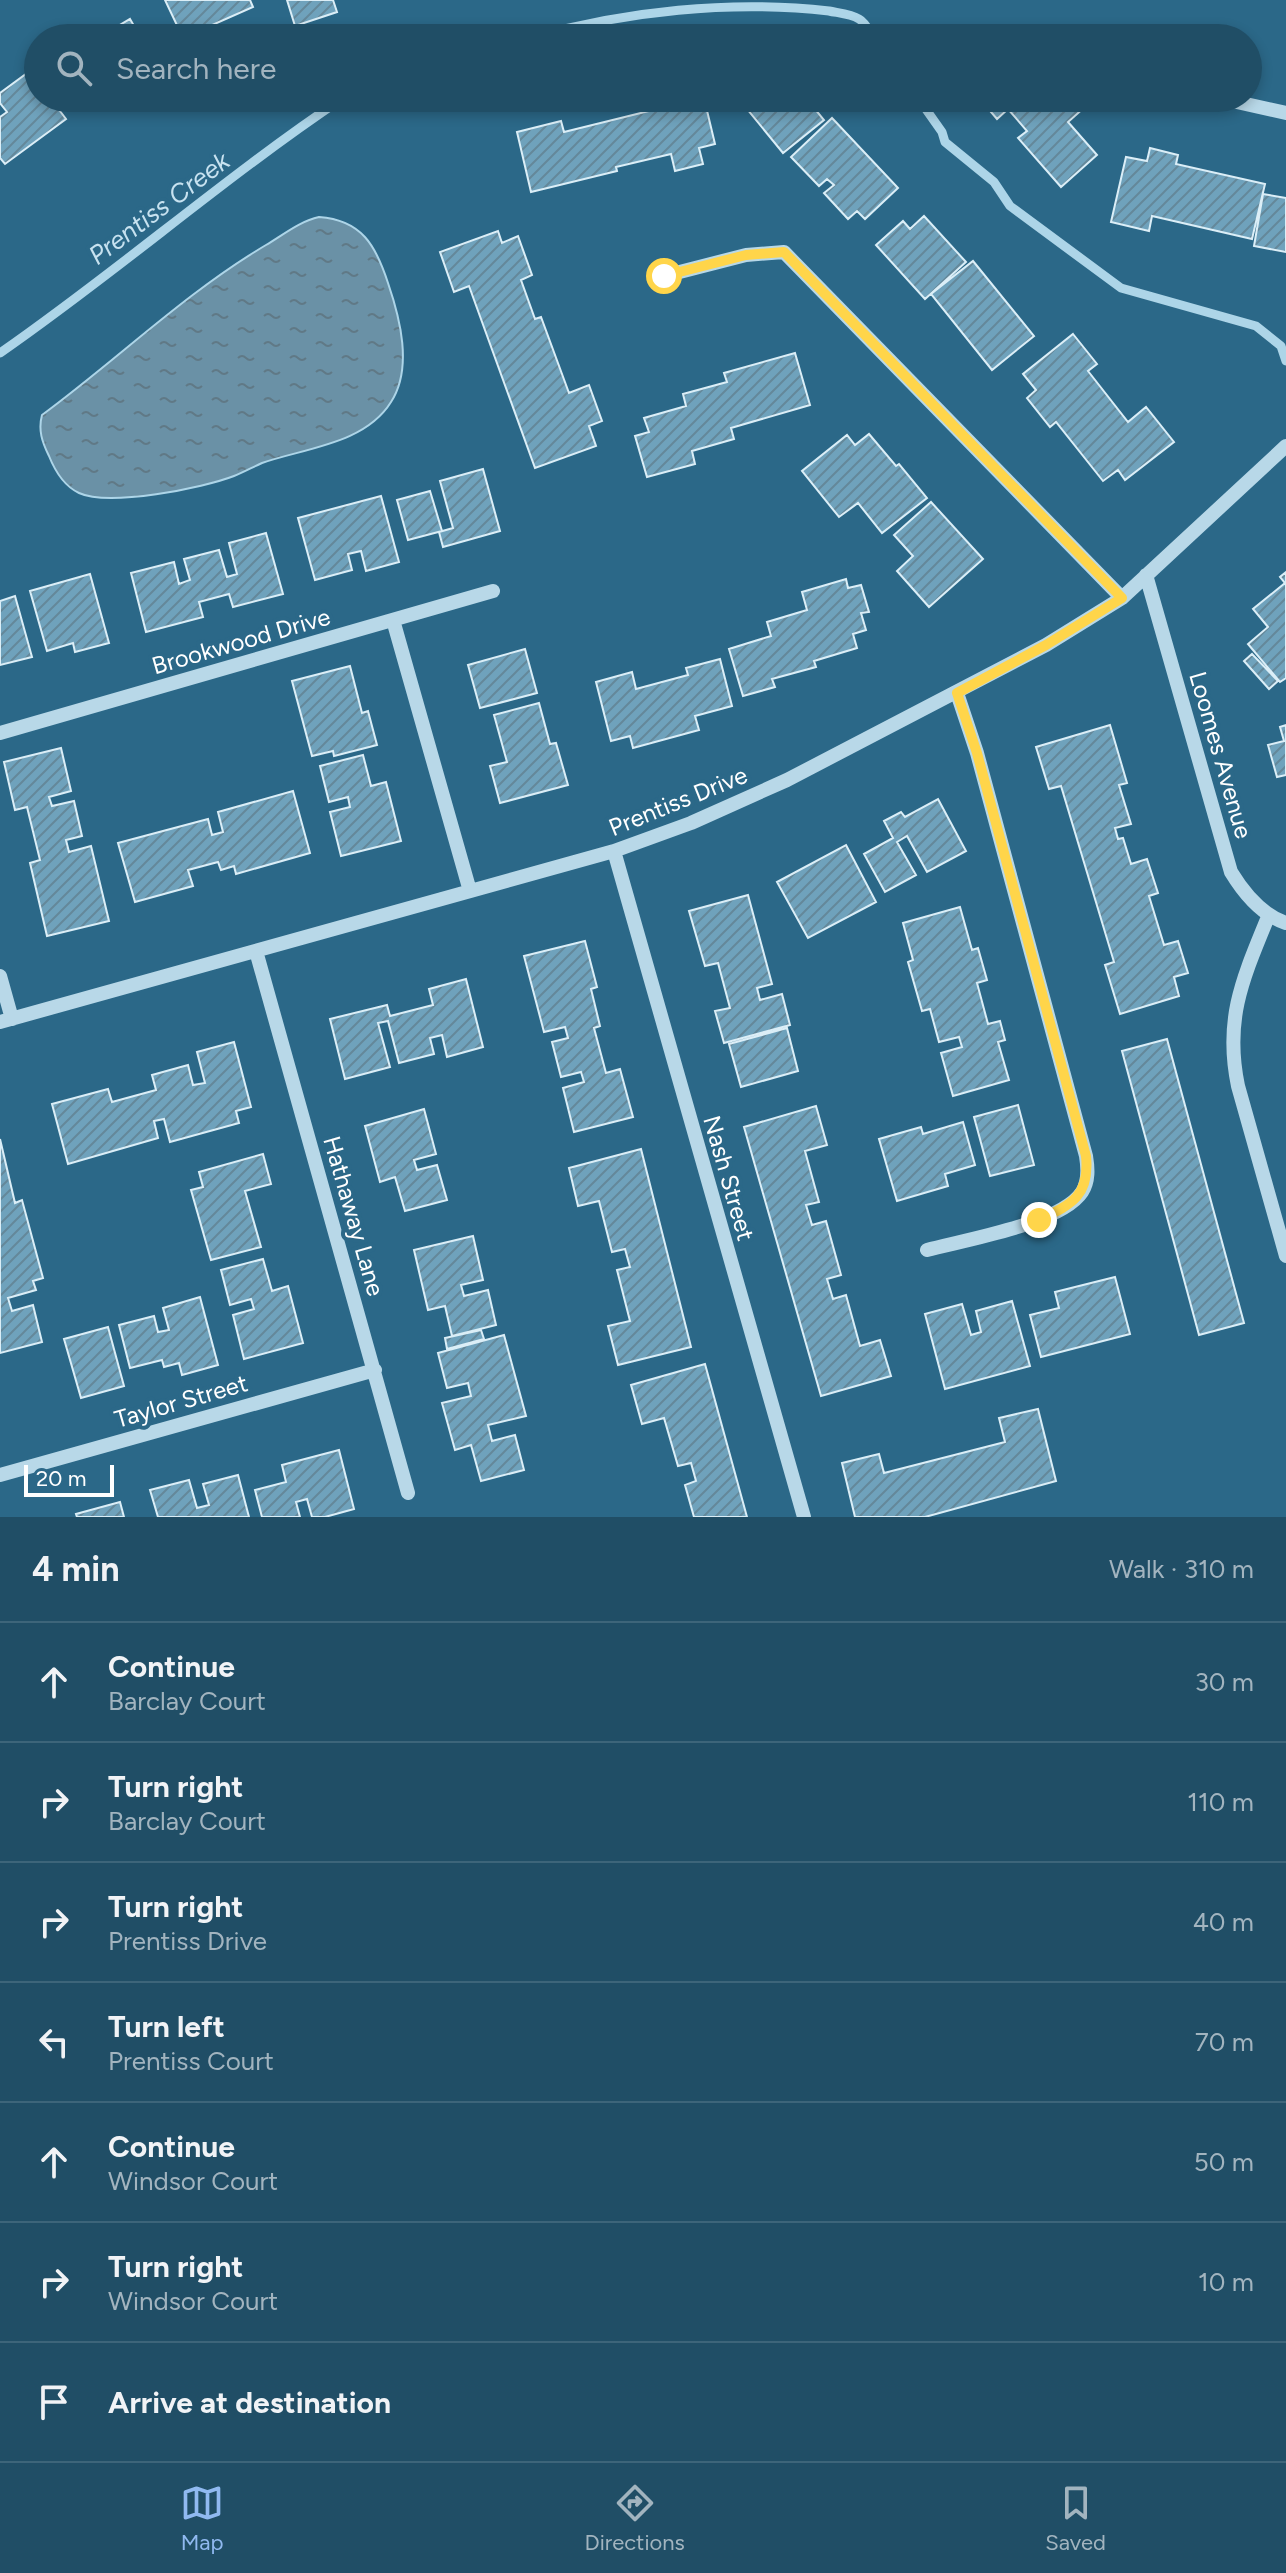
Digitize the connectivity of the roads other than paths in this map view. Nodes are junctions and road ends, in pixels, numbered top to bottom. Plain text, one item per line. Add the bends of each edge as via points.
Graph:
1 (1262, 108) edge
2 (1286, 113) edge
3 (664, 276) dead end
4 (1286, 446) edge
5 (1146, 575) junction
6 (493, 591) dead end
7 (1122, 598) junction
8 (393, 620) junction
9 (957, 693) junction
10 (0, 733) edge
11 (614, 851) junction
12 (470, 891) junction
13 (1268, 917) junction
14 (1286, 923) edge
15 (256, 951) junction
16 (0, 976) edge
17 (6, 1021) edge
18 (927, 1250) dead end
19 (1286, 1256) edge
20 (375, 1370) junction
21 (0, 1475) edge
22 (408, 1493) dead end
23 (804, 1517) edge

1 - 2 street
3 - 7 street via 746,255 784,252
4 - 5 street, Prentiss Drive
5 - 7 street, Prentiss Drive
5 - 13 street, Loomes Avenue via 1231,872
6 - 8 street, Brookwood Drive
7 - 9 street, Prentiss Drive
8 - 10 street, Brookwood Drive
8 - 12 street
9 - 11 street, Prentiss Drive via 787,780
9 - 18 street via 1088,1172 1083,1190 1070,1205 1039,1220
11 - 12 street, Prentiss Drive
11 - 23 street, Nash Street
12 - 15 street, Prentiss Drive
13 - 14 street
13 - 19 street via 1240,983 1233,1063
15 - 17 street, Prentiss Drive
15 - 20 street, Hathaway Lane
16 - 17 street
20 - 21 street, Taylor Street
20 - 22 street, Hathaway Lane

